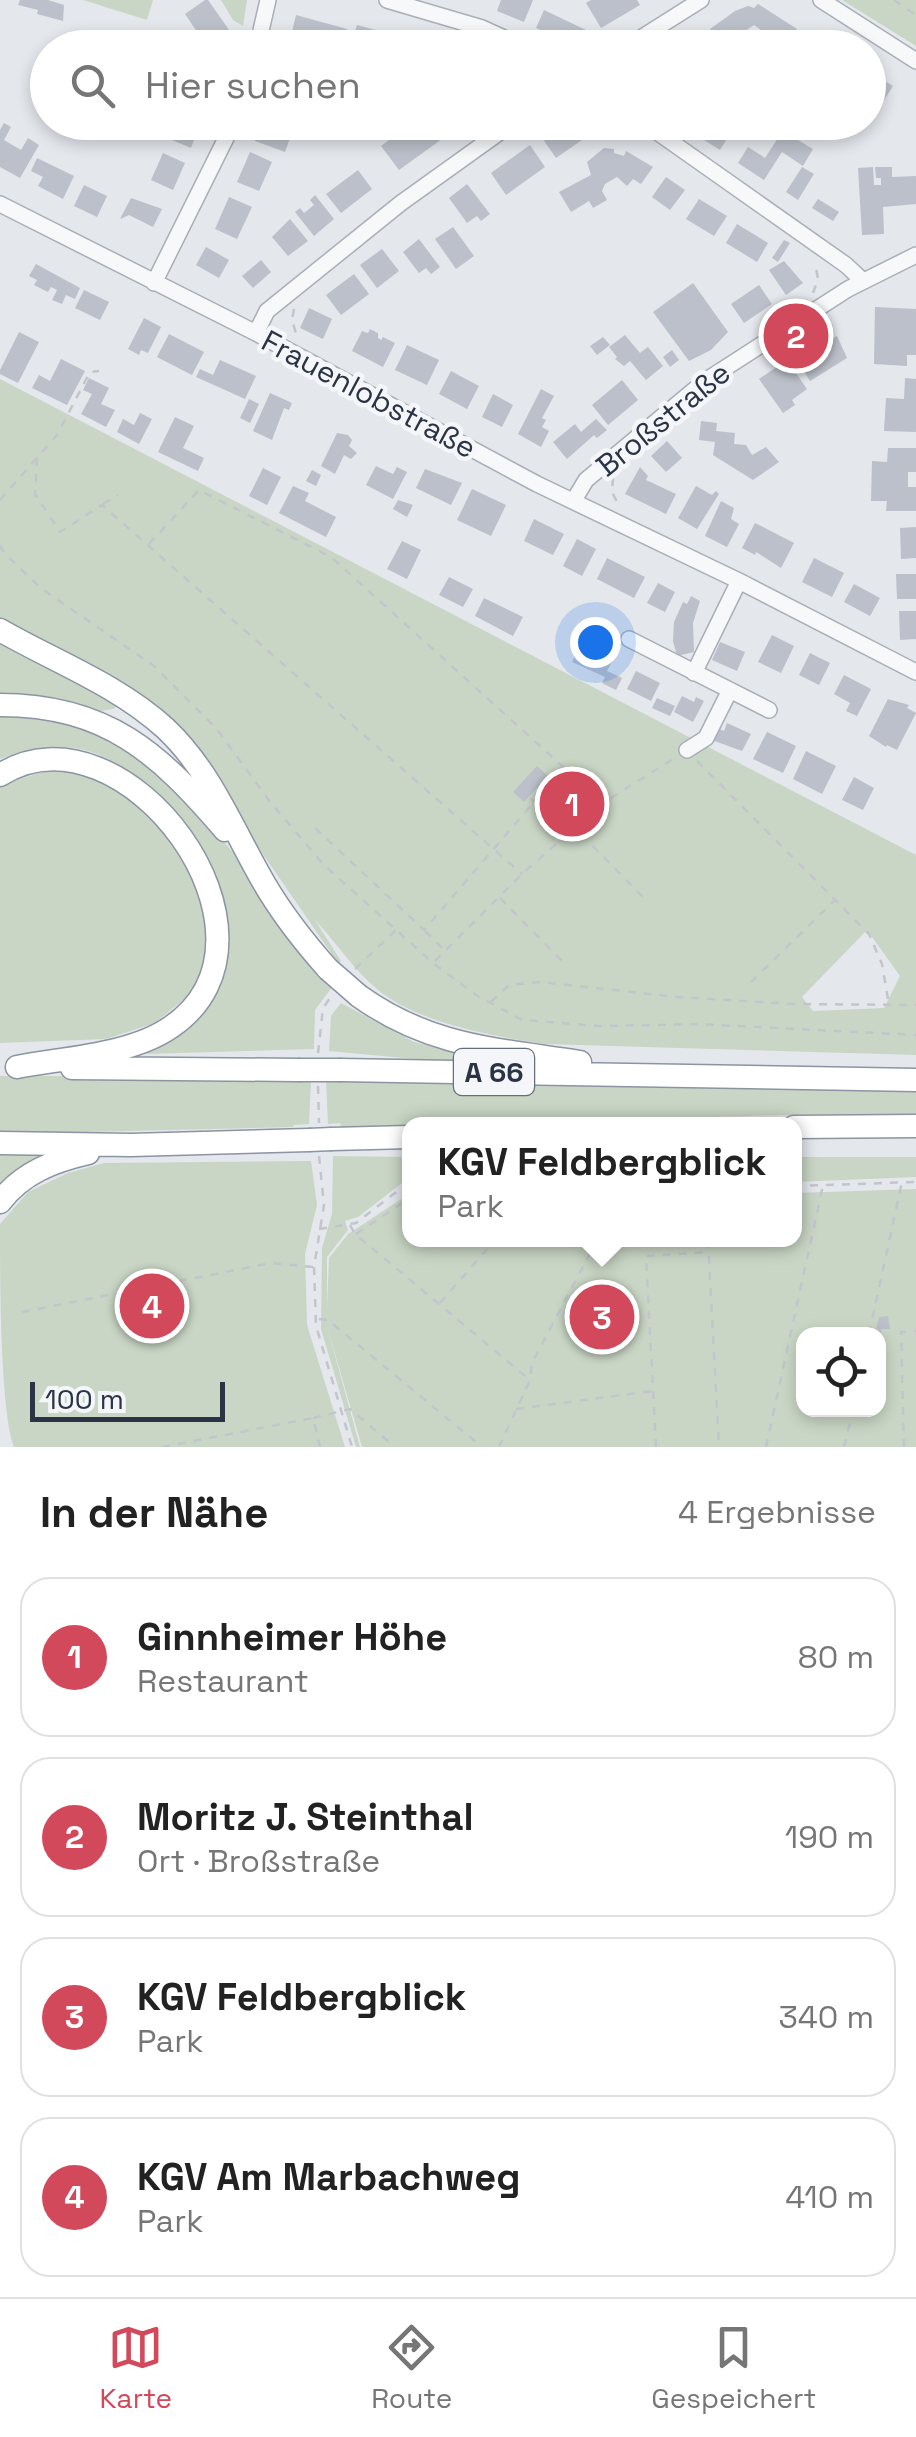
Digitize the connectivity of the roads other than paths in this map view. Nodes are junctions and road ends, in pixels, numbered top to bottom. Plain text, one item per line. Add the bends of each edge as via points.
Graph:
1 (268, 0) edge
2 (387, 0) edge
3 (701, 0) edge
4 (821, 0) edge
5 (261, 30) edge
6 (486, 30) edge
7 (654, 30) edge
8 (868, 30) edge
9 (886, 41) edge
10 (916, 60) edge
11 (225, 140) edge
12 (489, 140) edge
13 (669, 140) edge
14 (0, 204) edge
15 (916, 255) edge
16 (862, 281) junction
17 (154, 284) junction
18 (256, 333) junction
19 (574, 500) junction
20 (739, 580) junction
21 (0, 630) edge
22 (629, 639) dead end
23 (916, 672) edge
24 (694, 673) junction
25 (730, 690) junction
26 (0, 705) edge
27 (769, 710) dead end
28 (687, 750) road end
29 (0, 775) edge
30 (262, 880) junction
31 (8, 1067) edge
32 (648, 1073) junction
33 (916, 1080) edge
34 (916, 1126) edge
35 (802, 1127) edge
36 (402, 1137) edge
37 (0, 1144) edge
38 (131, 1145) junction
39 (0, 1202) edge

1 - 5 street
2 - 6 street
3 - 7 street
4 - 8 street
9 - 10 street
11 - 17 street
12 - 18 street via 267,311
13 - 16 street
14 - 17 street, Frauenlobstraße
15 - 16 street, Broßstraße
16 - 19 street, Broßstraße via 705,381 586,480
17 - 18 street, Frauenlobstraße
18 - 19 street, Frauenlobstraße
19 - 20 street, Frauenlobstraße
20 - 23 street, Frauenlobstraße
20 - 24 street
21 - 30 highway via 163,727 214,789
22 - 24 street
24 - 25 street
25 - 27 street
25 - 28 street via 706,738
26 - 30 highway via 58,708 157,757
29 - 31 highway via 60,758 108,772 178,833 203,872 218,930 208,982 173,1026 129,1046
30 - 32 highway, bridge via 328,969 399,1022 456,1043
31 - 32 highway, A 66, bridge
32 - 33 highway, A 66
34 - 35 highway
36 - 38 highway
37 - 38 highway
38 - 39 highway via 62,1159 12,1186

